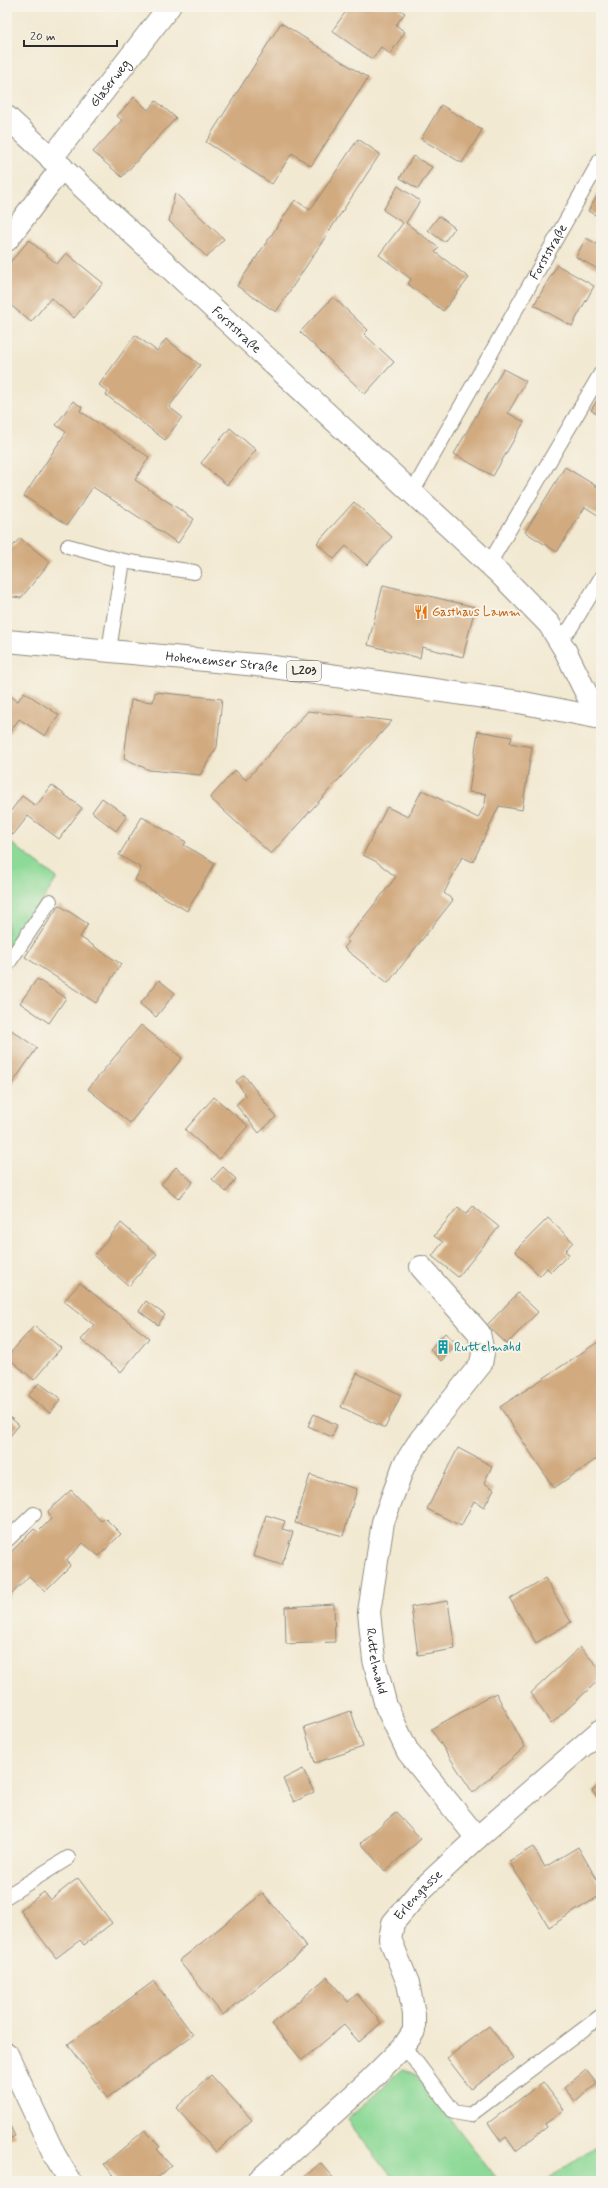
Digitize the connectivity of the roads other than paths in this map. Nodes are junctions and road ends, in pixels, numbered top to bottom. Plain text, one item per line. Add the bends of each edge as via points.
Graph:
1 (169, 7) edge
2 (7, 117) edge
3 (601, 159) edge
4 (56, 163) junction
5 (7, 240) edge
6 (601, 373) edge
7 (412, 491) junction
8 (68, 546) dead end
9 (122, 561) junction
10 (489, 564) junction
11 (194, 572) dead end
12 (601, 578) edge
13 (559, 640) junction
14 (7, 641) edge
15 (109, 650) junction
16 (600, 718) edge
17 (50, 901) dead end
18 (7, 965) edge
19 (421, 1267) dead end
20 (34, 1514) dead end
21 (7, 1540) edge
22 (601, 1730) edge
23 (478, 1838) junction
24 (68, 1858) dead end
25 (7, 1896) edge
26 (601, 2016) edge
27 (404, 2046) junction
28 (7, 2054) edge
29 (70, 2181) edge
30 (258, 2181) edge

1 - 4 street, Glaserweg
2 - 4 street, Forststraße
3 - 7 lane, Forststraße
4 - 5 street
4 - 7 street, Forststraße
6 - 10 lane
7 - 10 street, Forststraße
8 - 9 lane
9 - 11 lane
9 - 15 lane
10 - 13 street, Forststraße via 549,624
12 - 13 lane via 574,623
13 - 16 street, Forststraße
14 - 15 street, Hohenemser Straße / L203
15 - 16 street, Hohenemser Straße / L203 via 266,666 519,702
17 - 18 lane
19 - 23 street, Ruttelmahd via 479,1333 483,1353 481,1364 420,1440 404,1465 383,1522 369,1612 374,1660 386,1706 408,1752
20 - 21 lane
22 - 23 street, Erlengasse
23 - 27 street, Erlengasse via 419,1892 393,1923 390,1939 408,1984 414,2014 414,2031
24 - 25 lane
26 - 27 lane via 470,2115 454,2112
27 - 30 street, Erlengasse
28 - 29 street via 54,2154

